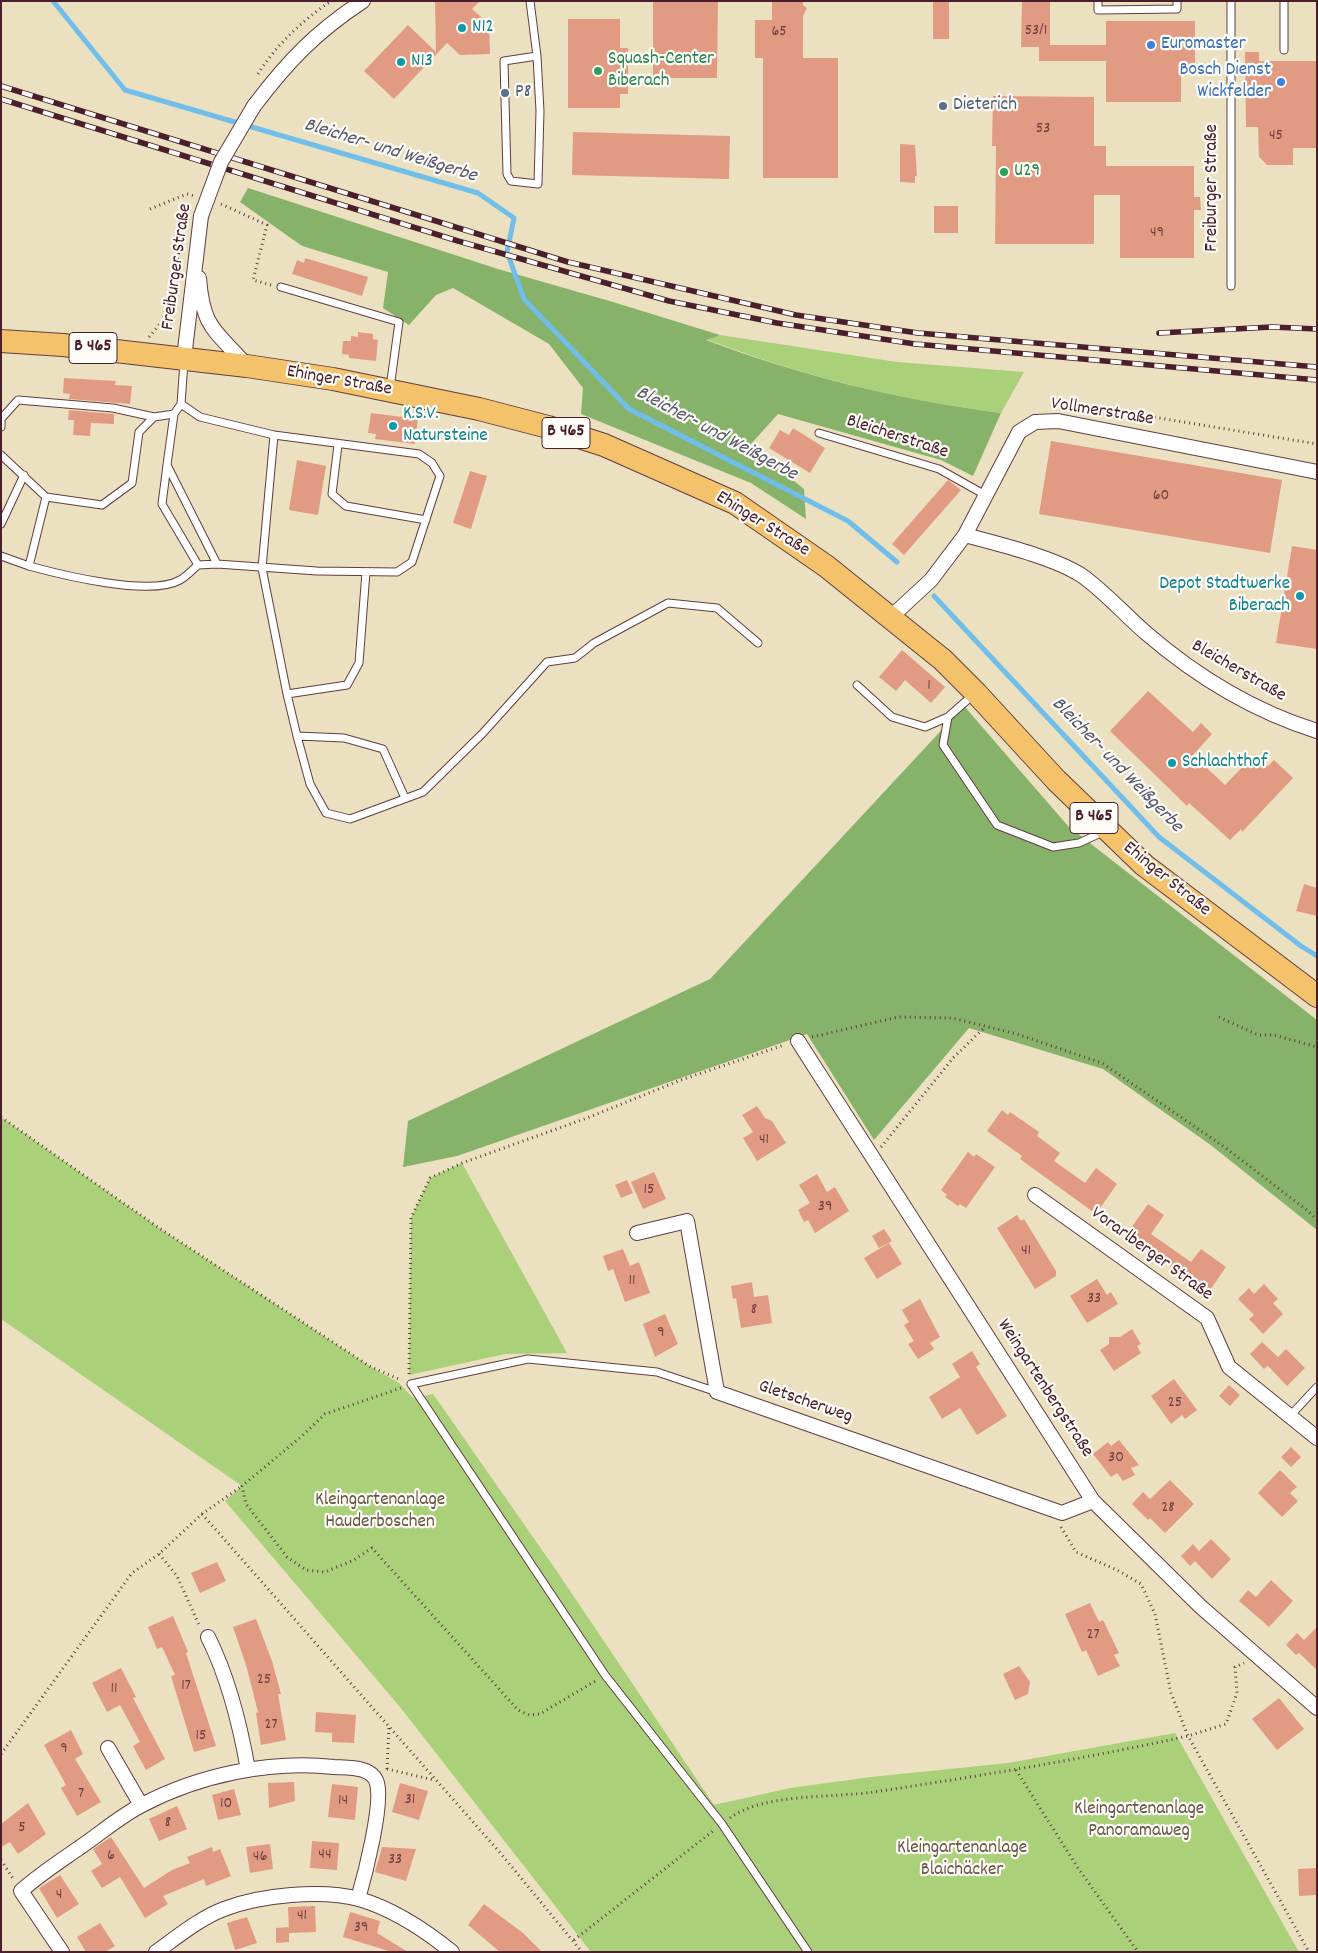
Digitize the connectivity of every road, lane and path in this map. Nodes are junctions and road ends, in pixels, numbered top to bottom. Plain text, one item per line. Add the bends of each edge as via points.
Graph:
1 (363, 1) edge
2 (530, 1) edge
3 (1098, 1) edge
4 (1177, 1) edge
5 (1231, 1) edge
6 (1284, 1) edge
7 (1284, 50) dead end
8 (537, 56) junction
9 (197, 197) dead end
10 (216, 202) dead end
11 (150, 209) dead end
12 (183, 236) dead end
13 (196, 250) junction
14 (1231, 286) dead end
15 (281, 287) joint
16 (148, 337) dead end
17 (1, 341) edge
18 (184, 358) junction
19 (247, 366) junction
20 (389, 390) junction
21 (181, 404) junction
22 (174, 414) junction
23 (1102, 416) dead end
24 (154, 417) junction
25 (1, 427) edge
26 (819, 433) dead end
27 (274, 435) junction
28 (1317, 444) edge
29 (338, 445) junction
30 (1, 455) edge
31 (167, 465) junction
32 (1317, 472) edge
33 (24, 475) junction
34 (987, 496) junction
35 (46, 497) junction
36 (426, 520) junction
37 (1, 524) edge
38 (965, 535) junction
39 (1, 556) edge
40 (217, 564) junction
41 (198, 565) junction
42 (29, 566) junction
43 (262, 568) junction
44 (366, 572) junction
45 (891, 617) junction
46 (758, 643) dead end
47 (858, 685) dead end
48 (287, 694) junction
49 (969, 699) junction
50 (948, 717) junction
51 (1317, 731) edge
52 (298, 736) junction
53 (405, 798) junction
54 (1107, 830) junction
55 (1317, 996) edge
56 (1219, 1017) dead end
57 (985, 1026) junction
58 (798, 1041) junction
59 (1317, 1047) edge
60 (1, 1116) edge
61 (873, 1157) junction
62 (1035, 1195) dead end
63 (1317, 1220) edge
64 (637, 1233) dead end
65 (411, 1384) junction
66 (1317, 1387) edge
67 (717, 1392) junction
68 (1290, 1416) junction
69 (1317, 1438) edge
70 (242, 1486) junction
71 (1092, 1501) junction
72 (1062, 1513) junction
73 (202, 1514) junction
74 (159, 1554) junction
75 (208, 1637) joint
76 (1258, 1656) junction
77 (605, 1675) junction
78 (1317, 1708) edge
79 (389, 1727) junction
80 (1188, 1736) junction
81 (108, 1748) dead end
82 (1, 1754) edge
83 (248, 1770) junction
84 (1016, 1770) junction
85 (434, 1780) junction
86 (141, 1805) junction
87 (722, 1824) junction
88 (1, 1860) edge
89 (21, 1891) junction
90 (358, 1899) junction
91 (574, 1940) junction
92 (62, 1952) edge
93 (156, 1952) edge
94 (452, 1952) edge
95 (582, 1952) edge
96 (808, 1952) edge
97 (1138, 1952) edge
98 (1309, 1952) edge

1 - 13 street, Freiburger Straße, bridge via 305,45 254,106 222,162 201,216
2 - 8 lane
3 - 4 lane via 1098,10 1177,9
5 - 14 lane, Freiburger Straße
6 - 7 lane
8 - 8 lane via 540,111 538,184 511,181 506,174 504,61
9 - 11 path via 187,194
10 - 15 path via 267,225 253,280
12 - 16 path via 163,320
13 - 18 street, Freiburger Straße
13 - 19 street via 200,296 207,323
15 - 20 lane via 399,322
17 - 18 main road, Ehinger Straße / B 465
18 - 19 main road, Ehinger Straße / B 465
18 - 21 lane
19 - 20 main road, Ehinger Straße / B 465
20 - 45 main road, Ehinger Straße / B 465 via 548,427 604,446 734,503 826,566
21 - 22 lane
21 - 27 lane via 200,417
22 - 24 lane
22 - 31 lane
23 - 28 path via 1129,413
24 - 25 lane via 113,408 18,400 2,419
24 - 35 lane via 139,432 132,483 102,505
26 - 34 lane, Bleicherstraße via 940,469
27 - 29 lane
27 - 43 lane
29 - 36 lane via 332,494 346,506
29 - 36 lane via 419,454 432,463 440,476
30 - 33 lane
31 - 40 lane
31 - 41 lane via 162,504
32 - 34 street, Vollmerstraße via 1058,421 1035,422 1019,432
33 - 35 lane
33 - 37 lane
34 - 38 street, Vollmerstraße
35 - 42 lane
36 - 44 lane via 412,562 397,572
38 - 45 street, Vollmerstraße via 931,580
38 - 51 street, Bleicherstraße via 1064,566 1081,575 1147,634 1206,680 1254,708
39 - 42 lane
40 - 41 lane
40 - 43 lane
41 - 42 lane via 179,580 140,588
43 - 44 lane
43 - 48 lane
44 - 48 lane via 359,663 347,686
45 - 49 main road, Ehinger Straße / B 465 via 943,660
46 - 53 lane via 717,608 668,602 594,643 575,658 547,662 482,734 423,792
47 - 50 lane via 892,717 925,727
48 - 52 lane
49 - 50 lane
49 - 54 main road, Ehinger Straße / B 465
50 - 54 lane via 943,745 997,825 1053,848 1079,843
52 - 53 lane via 344,738 383,749
52 - 53 lane via 310,784 326,813 350,819
54 - 55 main road, Ehinger Straße / B 465 via 1144,865
56 - 59 path via 1258,1035 1274,1034
57 - 58 path via 952,1018 898,1017
57 - 61 path via 954,1057
57 - 63 path via 1102,1063 1223,1146
58 - 61 street, Weingartenbergstraße
58 - 65 path via 682,1080 430,1178 411,1218
60 - 65 path via 159,1228 371,1368
61 - 71 street, Weingartenbergstraße
62 - 68 street, Vorarlberger Straße via 1206,1318 1229,1367
64 - 67 street via 688,1221
65 - 67 lane via 528,1359 657,1372
65 - 70 path via 352,1407 324,1414
65 - 77 lane
66 - 68 lane
67 - 72 street, Gletscherweg
68 - 69 street, Vorarlberger Straße
70 - 73 path
70 - 77 path via 246,1504 287,1557 306,1570 324,1572 354,1560 372,1548 518,1710 529,1715 540,1714
71 - 72 street
71 - 76 street, Weingartenbergstraße via 1201,1607
72 - 80 path via 1061,1530 1076,1552 1142,1584 1155,1614 1171,1693
73 - 74 path
73 - 79 path
74 - 75 path via 177,1576 200,1627
74 - 82 path via 132,1573
75 - 83 street via 220,1660 234,1706
76 - 78 street, Weingartenbergstraße
76 - 80 path via 1235,1667 1237,1693 1226,1724
77 - 87 lane
79 - 85 path
79 - 85 path via 387,1769
80 - 84 path
80 - 98 path
81 - 86 street
83 - 86 street via 186,1787
83 - 90 street via 320,1765 363,1770 373,1776 377,1784 377,1807 369,1859
84 - 87 path via 868,1793 770,1802 741,1809
84 - 97 path via 1078,1868
85 - 91 path
86 - 89 street via 43,1871
87 - 91 path
87 - 96 lane
88 - 89 path
89 - 92 street
90 - 93 street via 304,1893 267,1897 223,1909 185,1930
90 - 94 street via 396,1914
91 - 95 path

